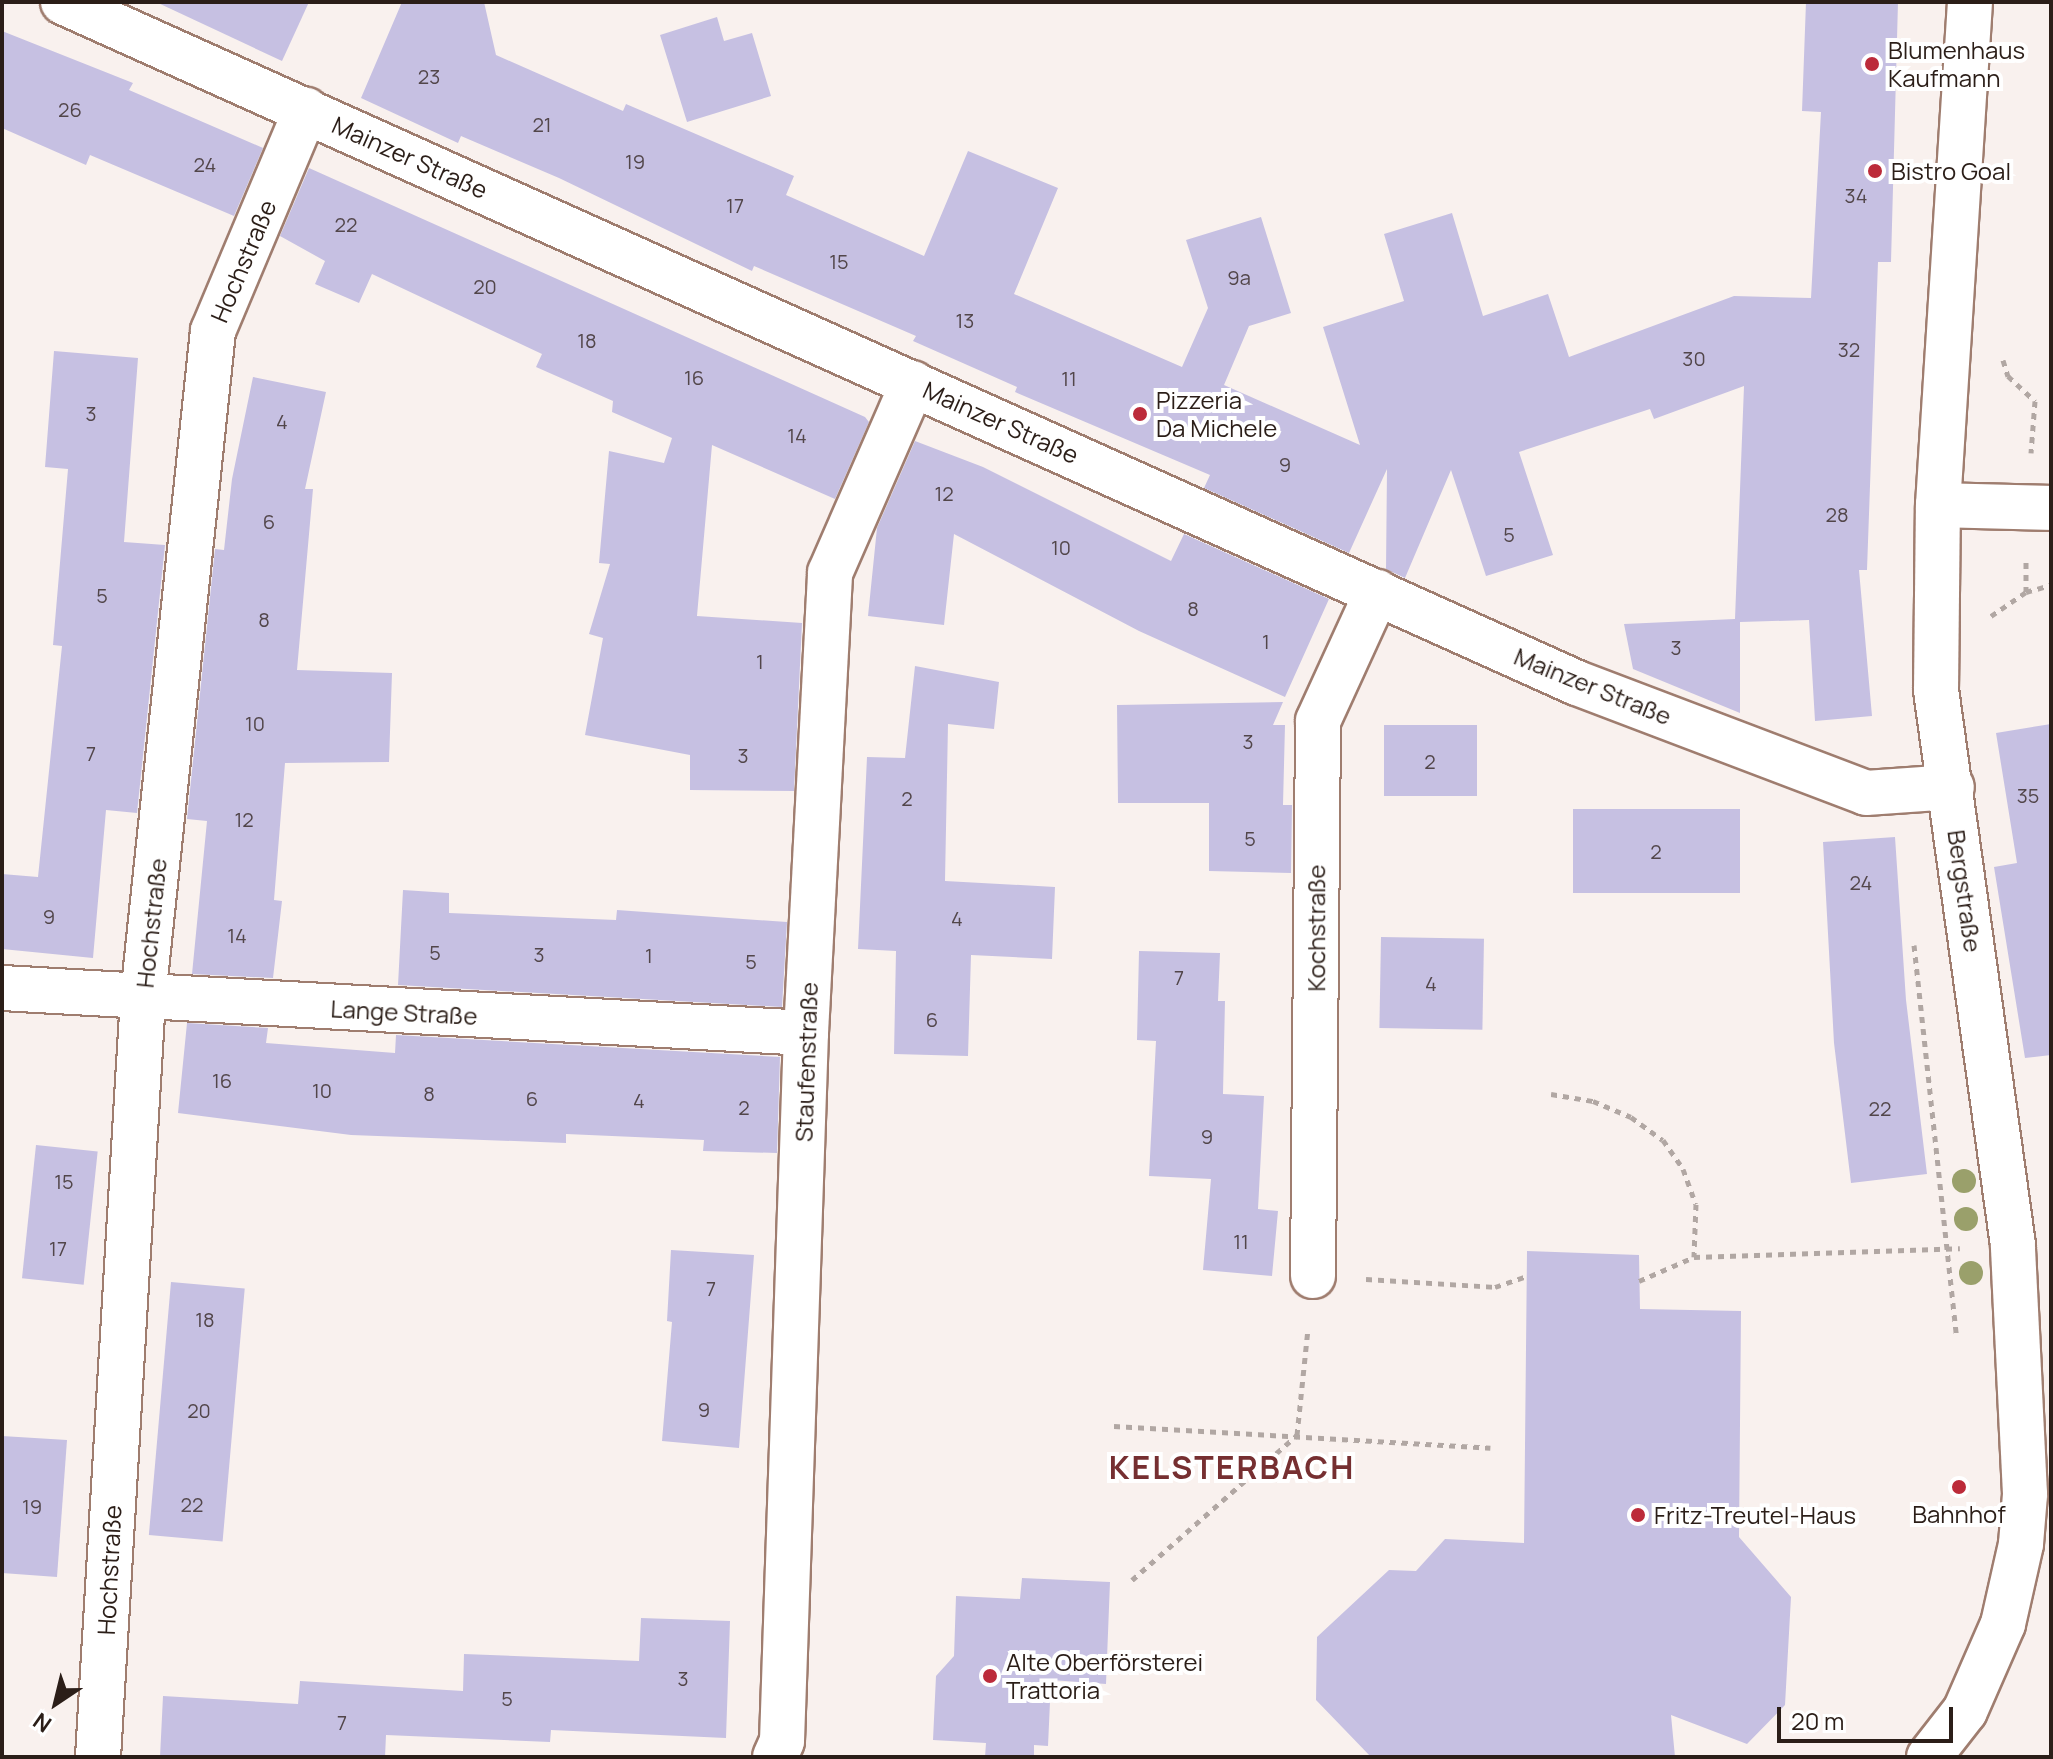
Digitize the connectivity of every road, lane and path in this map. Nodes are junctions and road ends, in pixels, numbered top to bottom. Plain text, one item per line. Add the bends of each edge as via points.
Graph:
1 (63, 2) edge
2 (1970, 2) edge
3 (306, 110) junction
4 (1999, 349) dead end
5 (913, 383) junction
6 (1938, 505) junction
7 (2039, 508) edge
8 (1377, 592) junction
9 (2026, 592) dead end
10 (1952, 787) junction
11 (2, 988) edge
12 (143, 997) junction
13 (806, 1033) junction
14 (1551, 1094) dead end
15 (1905, 1250) dead end
16 (1694, 1257) junction
17 (1313, 1276) junction
18 (1527, 1276) dead end
19 (1639, 1281) dead end
20 (1114, 1426) dead end
21 (1297, 1435) junction
22 (1490, 1448) dead end
23 (1132, 1580) dead end
24 (98, 1757) edge
25 (775, 1757) edge
26 (1929, 1757) edge

1 - 3 street, Mainzer Straße
2 - 6 street, Bergstraße
3 - 5 street, Mainzer Straße
3 - 12 street, Hochstraße via 213,331
4 - 7 path via 2008,376 2035,401
5 - 8 street, Mainzer Straße
5 - 13 street, Staufenstraße via 830,573
6 - 7 street
6 - 10 street, Bergstraße via 1936,690
7 - 9 path
8 - 10 street, Mainzer Straße via 1577,683 1866,793
8 - 17 street, Kochstraße via 1318,721
10 - 26 street, Bergstraße via 2013,1245 2025,1494 2021,1544 2003,1624 1965,1711
11 - 12 street, Lange Straße
12 - 13 street, Lange Straße
12 - 24 street, Hochstraße
13 - 25 street, Staufenstraße via 782,1741
14 - 16 path via 1593,1101 1631,1117 1663,1140 1683,1169 1696,1204
15 - 16 path
16 - 19 path
17 - 18 path via 1495,1287
17 - 21 path
20 - 21 path
21 - 22 path
21 - 23 path

